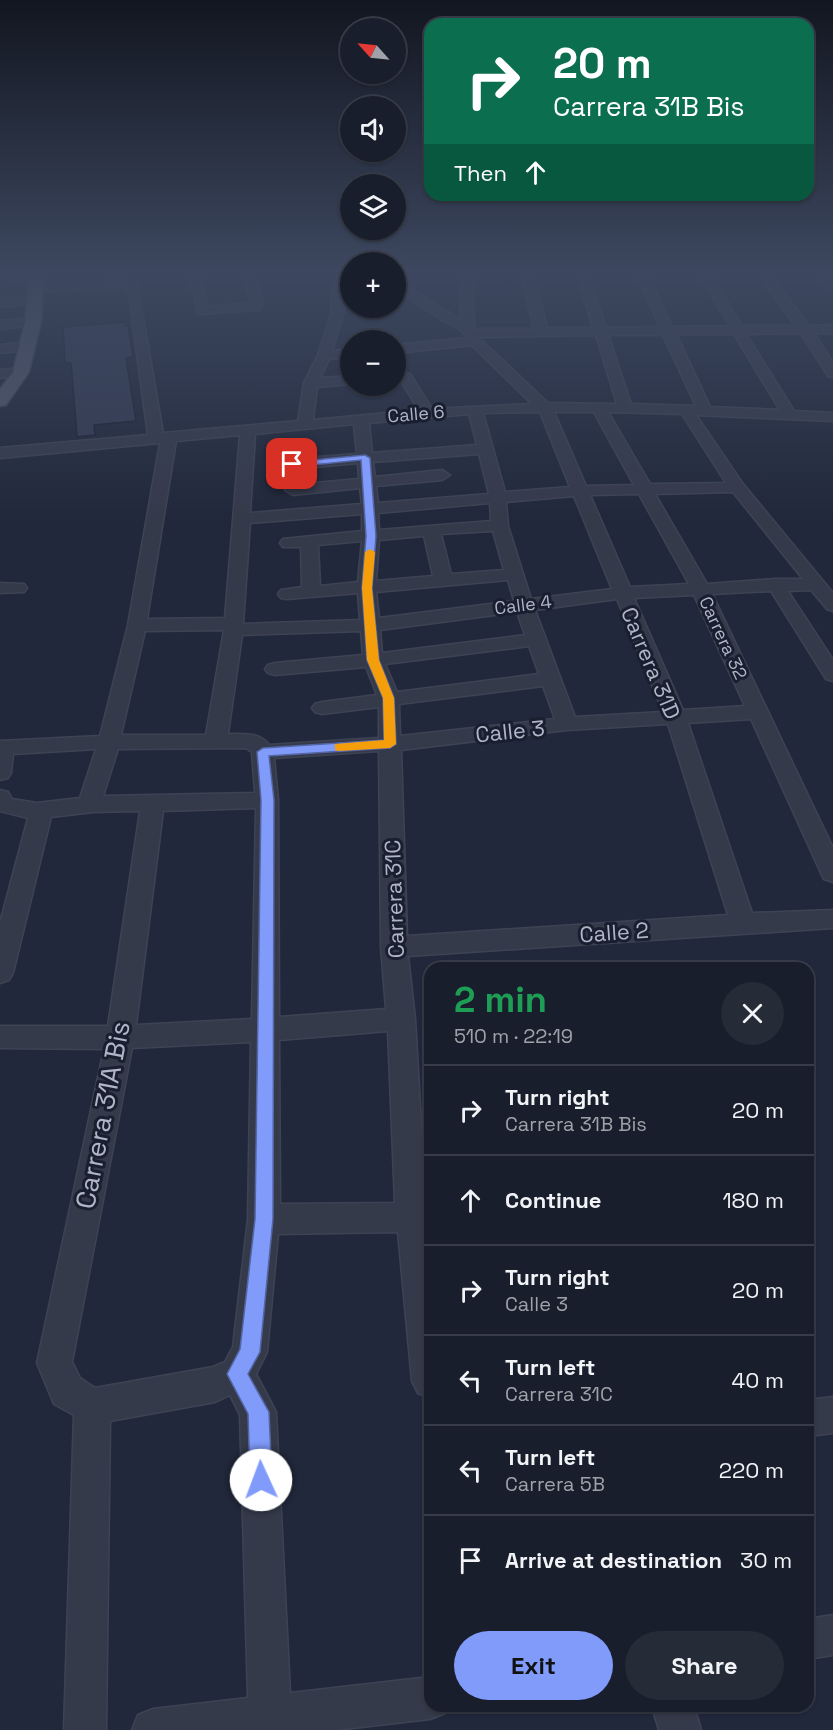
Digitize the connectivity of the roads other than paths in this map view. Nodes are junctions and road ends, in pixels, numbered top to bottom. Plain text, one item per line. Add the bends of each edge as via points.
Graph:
1 (27, 354) edge
2 (146, 354) edge
3 (340, 354) edge
4 (490, 354) edge
5 (608, 354) edge
6 (678, 354) edge
7 (752, 354) edge
8 (821, 354) edge
9 (324, 355) joint
10 (21, 372) junction
11 (833, 373) edge
12 (0, 375) edge
13 (340, 381) edge
14 (311, 383) junction
15 (406, 384) edge
16 (0, 401) edge
17 (544, 408) junction
18 (475, 409) junction
19 (600, 410) junction
20 (627, 410) junction
21 (687, 411) junction
22 (705, 411) junction
23 (428, 413) junction
24 (790, 415) junction
25 (833, 417) edge
26 (361, 419) junction
27 (305, 424) junction
28 (248, 429) junction
29 (162, 437) junction
30 (484, 449) junction
31 (0, 453) edge
32 (365, 458) junction
33 (292, 464) dead end
34 (442, 475) dead end
35 (367, 483) junction
36 (737, 487) junction
37 (293, 490) dead end
38 (644, 490) junction
39 (579, 491) junction
40 (498, 498) junction
41 (370, 508) junction
42 (243, 519) junction
43 (500, 526) junction
44 (431, 530) junction
45 (371, 536) junction
46 (309, 540) junction
47 (289, 543) dead end
48 (516, 573) junction
49 (443, 579) junction
50 (775, 584) junction
51 (815, 584) junction
52 (367, 588) junction
53 (700, 588) junction
54 (311, 591) junction
55 (622, 593) junction
56 (287, 594) dead end
57 (525, 605) junction
58 (833, 605) edge
59 (137, 625) junction
60 (371, 625) junction
61 (233, 627) junction
62 (538, 639) junction
63 (373, 660) junction
64 (275, 669) dead end
65 (833, 675) edge
66 (550, 679) junction
67 (388, 698) junction
68 (322, 708) dead end
69 (758, 712) junction
70 (676, 718) junction
71 (567, 724) junction
72 (109, 741) junction
73 (216, 741) junction
74 (390, 744) junction
75 (1, 748) edge
76 (263, 752) junction
77 (0, 773) edge
78 (0, 797) edge
79 (267, 800) junction
80 (89, 804) junction
81 (152, 805) junction
82 (41, 812) junction
83 (833, 873) edge
84 (833, 919) edge
85 (743, 923) junction
86 (394, 947) junction
87 (0, 973) edge
88 (401, 1019) junction
89 (266, 1030) junction
90 (0, 1037) edge
91 (120, 1038) junction
92 (417, 1199) edge
93 (264, 1219) junction
94 (424, 1297) edge
95 (237, 1374) junction
96 (92, 1406) junction
97 (833, 1415) edge
98 (814, 1417) edge
99 (833, 1635) edge
100 (814, 1638) edge
101 (424, 1699) edge
102 (675, 1712) edge
103 (270, 1717) junction
104 (85, 1730) edge
105 (153, 1730) edge
106 (680, 1730) edge

1 - 10 main road
2 - 29 street
3 - 9 street
4 - 17 street
5 - 20 street
6 - 22 street
7 - 24 street
8 - 11 street
9 - 14 street
10 - 12 street
10 - 16 main road
13 - 14 street
14 - 27 street
15 - 23 street
17 - 18 street, Calle 6
17 - 19 street, Calle 6
17 - 39 street, Carrera 31D
18 - 23 street, Calle 6
18 - 30 street
19 - 20 street, Calle 6
19 - 38 street, Carrera 32
20 - 21 street, Calle 6
21 - 22 street, Calle 6
21 - 36 street
22 - 24 street, Calle 6
23 - 26 street, Calle 6
24 - 25 street, Calle 6
26 - 27 street, Calle 6
26 - 32 street, Carrera 31C
27 - 28 street, Calle 6
28 - 29 street, Calle 6
28 - 42 street
29 - 31 street, Calle 6
29 - 59 street
30 - 32 street
30 - 40 street
32 - 33 street
32 - 35 street, Carrera 31C
34 - 35 street
35 - 37 street
35 - 41 street, Carrera 31C
36 - 38 street
36 - 51 street
38 - 39 street
38 - 53 street, Carrera 32
39 - 40 street
39 - 55 street, Carrera 31D
40 - 41 street
40 - 43 street
41 - 42 street
41 - 45 street, Carrera 31C
42 - 61 street
43 - 44 street
43 - 48 street
44 - 45 street
44 - 49 street
45 - 46 street
45 - 52 street, Carrera 31C
46 - 47 street
46 - 54 street
48 - 49 street
48 - 57 street
49 - 52 street
50 - 51 street, Calle 4
50 - 53 street, Calle 4
50 - 65 street
51 - 58 street
52 - 54 street
52 - 60 street, Carrera 31C
53 - 55 street, Calle 4
53 - 69 street, Carrera 32
54 - 56 street
55 - 57 street, Calle 4
55 - 70 street, Carrera 31D
57 - 60 street, Calle 4
57 - 62 street
59 - 61 street, Calle 4
59 - 72 street
60 - 61 street, Calle 4
60 - 63 street, Carrera 31C
61 - 73 street
62 - 63 street
62 - 66 street
63 - 64 street
63 - 67 street, Carrera 31C
66 - 67 street
66 - 71 street
67 - 68 street
67 - 74 street, Carrera 31C
69 - 70 street, Calle 3
69 - 83 street, Carrera 32
70 - 71 street, Calle 3
70 - 85 street, Carrera 31D
71 - 74 street, Calle 3
72 - 73 street
72 - 75 street
72 - 80 street
73 - 76 street via 249,741
74 - 76 street, Calle 3
74 - 86 street, Carrera 31C
75 - 77 street
76 - 79 street
78 - 82 street via 3,804 17,810
79 - 81 street
79 - 89 street
80 - 81 street
80 - 82 street
81 - 91 street, Carrera 31A Bis
82 - 87 street
84 - 85 street, Calle 2
85 - 86 street, Calle 2
86 - 88 street, Carrera 31C
88 - 89 street
88 - 92 street, Carrera 31C
89 - 91 street
89 - 93 street
90 - 91 street
91 - 96 street, Carrera 31A Bis via 54,1363 67,1391
92 - 93 street
92 - 94 street, Carrera 31C
93 - 95 street via 250,1352
95 - 96 street via 215,1384
95 - 103 street via 258,1412
96 - 104 street
97 - 98 street
99 - 100 street
101 - 103 street
102 - 106 street
103 - 105 street

